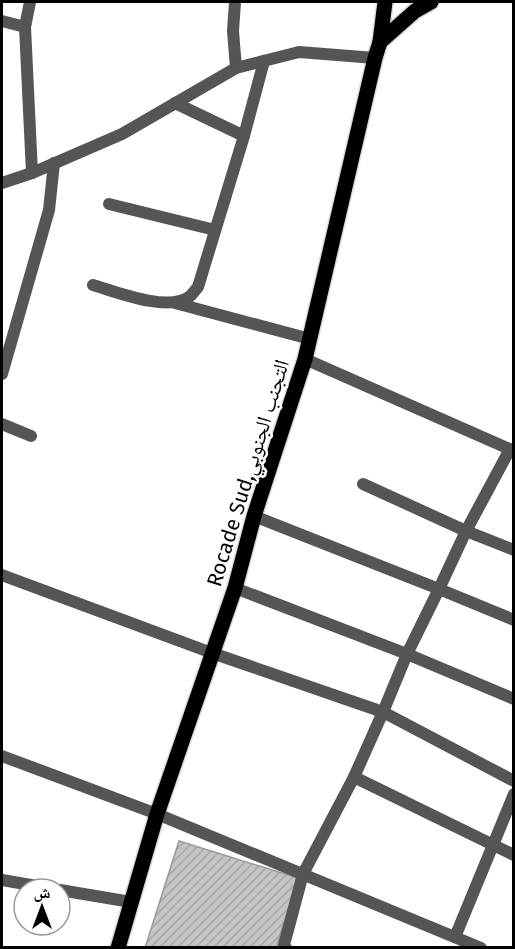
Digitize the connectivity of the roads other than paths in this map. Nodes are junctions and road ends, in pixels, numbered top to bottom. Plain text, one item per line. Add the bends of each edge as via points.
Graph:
1 (30, 2) edge
2 (234, 2) edge
3 (385, 2) edge
4 (431, 2) edge
5 (2, 21) edge
6 (25, 27) junction
7 (380, 42) junction
8 (375, 58) junction
9 (264, 61) junction
10 (236, 68) junction
11 (175, 103) junction
12 (244, 136) junction
13 (54, 163) junction
14 (32, 173) junction
15 (2, 183) edge
16 (109, 204) dead end
17 (215, 230) junction
18 (93, 285) dead end
19 (173, 302) junction
20 (310, 339) junction
21 (305, 358) junction
22 (2, 374) edge
23 (2, 424) edge
24 (31, 436) dead end
25 (512, 450) edge
26 (363, 484) dead end
27 (254, 516) junction
28 (466, 531) junction
29 (513, 550) edge
30 (2, 574) edge
31 (235, 588) junction
32 (439, 589) junction
33 (513, 620) edge
34 (212, 653) junction
35 (407, 654) junction
36 (513, 699) edge
37 (383, 712) junction
38 (2, 756) edge
39 (354, 777) junction
40 (513, 781) edge
41 (513, 794) edge
42 (157, 814) junction
43 (493, 845) junction
44 (513, 855) edge
45 (303, 874) junction
46 (72, 892) edge
47 (131, 902) junction
48 (454, 937) junction
49 (118, 948) edge
50 (286, 948) edge
51 (481, 948) edge

1 - 6 street
2 - 10 street
3 - 7 main road, Rocade Sud,التجنب الجنوبي
4 - 7 main road
5 - 6 street
6 - 14 street
7 - 8 main road, Rocade Sud,التجنب الجنوبي
8 - 9 street via 299,52
8 - 20 main road, Rocade Sud,التجنب الجنوبي
9 - 10 street
9 - 12 street
10 - 11 street
11 - 12 street
11 - 13 street via 122,134
12 - 17 street
13 - 14 street
13 - 22 street via 50,210
14 - 15 street
16 - 17 street
17 - 19 street via 198,287 189,297
18 - 19 street via 156,302
19 - 20 street
20 - 21 main road, Rocade Sud,التجنب الجنوبي
21 - 25 street
21 - 27 main road, Rocade Sud,التجنب الجنوبي
23 - 24 street
25 - 28 street
26 - 28 street
27 - 31 main road, Rocade Sud,التجنب الجنوبي
27 - 32 street
28 - 29 street
28 - 32 street
30 - 34 street
31 - 34 main road, Rocade Sud,التجنب الجنوبي
31 - 35 street
32 - 33 street
32 - 35 street
34 - 37 street
34 - 42 main road, Rocade Sud,التجنب الجنوبي
35 - 36 street
35 - 37 street
37 - 39 street
37 - 40 street
38 - 42 street
39 - 43 street
39 - 45 street
41 - 43 street
42 - 45 street
42 - 47 main road, Rocade Sud,التجنب الجنوبي
43 - 44 street
43 - 48 street
45 - 48 street
45 - 50 street
46 - 47 street
47 - 49 main road, Rocade Sud,التجنب الجنوبي
48 - 51 street

